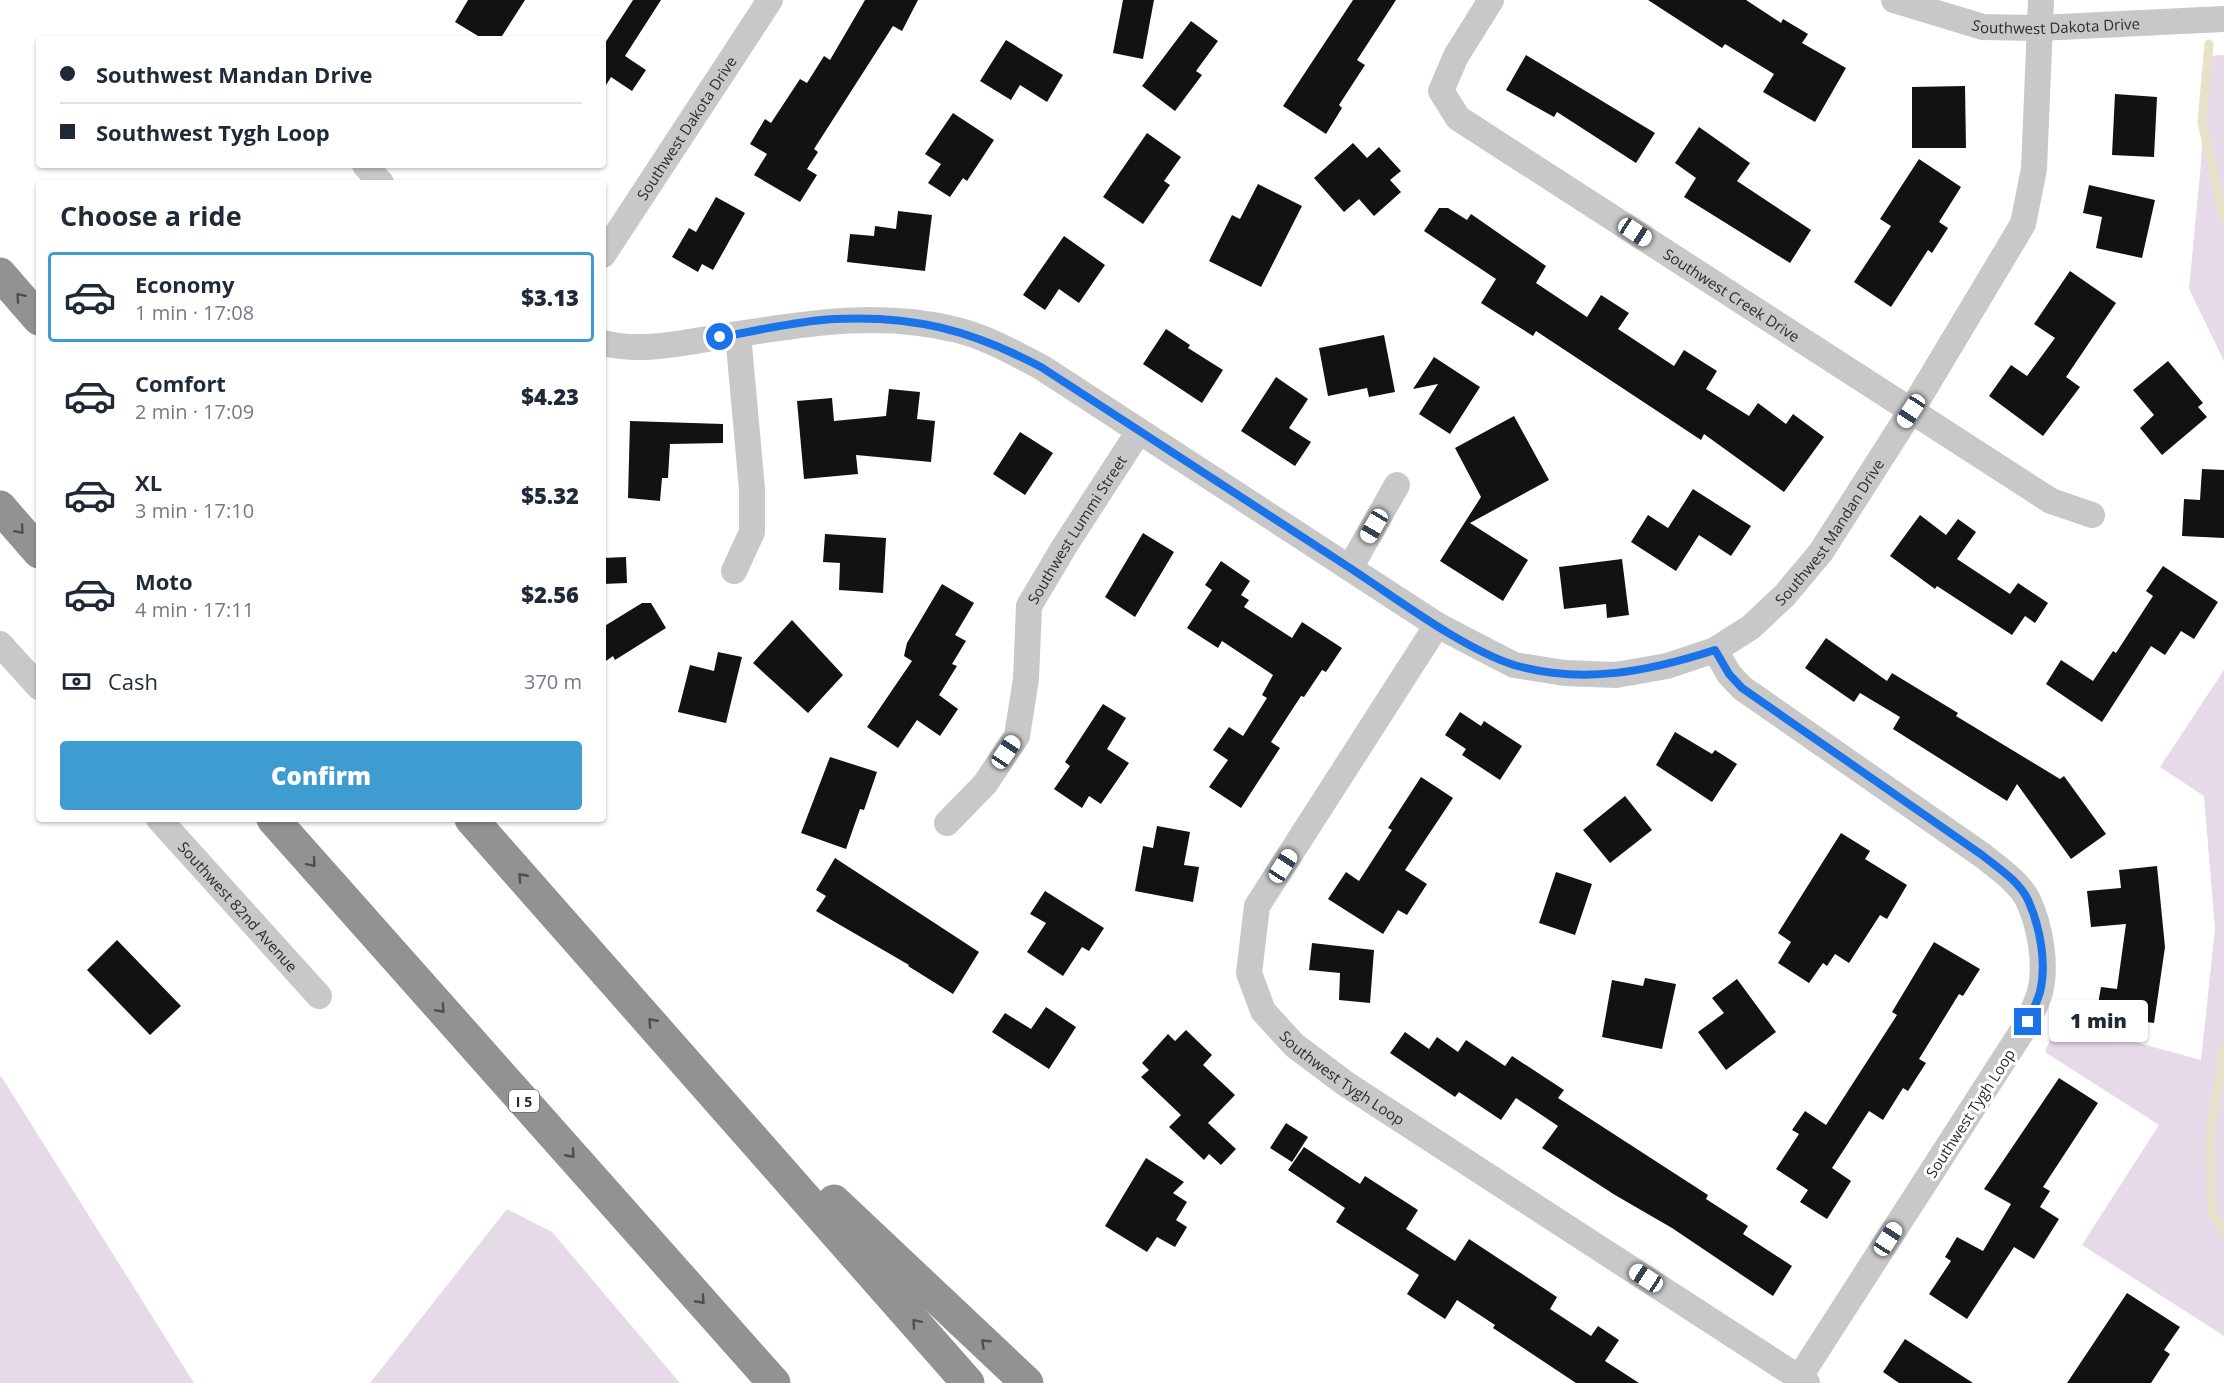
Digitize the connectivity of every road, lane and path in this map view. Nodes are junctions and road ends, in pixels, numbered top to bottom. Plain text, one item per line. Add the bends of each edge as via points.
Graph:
1 (770, 0) edge
2 (1491, 0) edge
3 (1894, 0) edge
4 (2041, 0) edge
5 (2224, 19) edge
6 (2040, 28) junction
7 (368, 168) edge
8 (378, 180) edge
9 (606, 250) edge
10 (0, 274) edge
11 (36, 316) edge
12 (738, 334) junction
13 (606, 344) edge
14 (1911, 411) junction
15 (1139, 431) junction
16 (1397, 485) dead end
17 (0, 507) edge
18 (2092, 515) dead end
19 (36, 549) edge
20 (1350, 568) junction
21 (734, 571) dead end
22 (1437, 625) junction
23 (0, 644) edge
24 (1715, 650) junction
25 (36, 684) edge
26 (162, 822) edge
27 (276, 822) edge
28 (474, 822) edge
29 (947, 823) dead end
30 (319, 996) dead end
31 (691, 1066) junction
32 (1803, 1380) edge
33 (774, 1383) edge
34 (968, 1383) edge
35 (1027, 1383) edge

1 - 9 street, Southwest Dakota Drive
2 - 14 street, Southwest Creek Drive via 1456,56 1441,91 1458,117
3 - 6 street, Southwest Dakota Drive via 1983,27
4 - 6 street, Southwest Mandan Drive
5 - 6 street, Southwest Dakota Drive
6 - 14 street, Southwest Mandan Drive via 2034,169 2023,224
7 - 8 street
11 -> 10 highway
12 - 13 street, Southwest Mandan Drive via 666,345
12 - 15 street, Southwest Mandan Drive via 833,319 914,322 958,330 1041,367
12 - 21 street via 752,489 752,532
14 - 18 street, Southwest Creek Drive via 2051,501
14 - 24 street, Southwest Mandan Drive via 1821,552 1785,595 1751,627
15 - 20 street, Southwest Mandan Drive
15 - 29 street, Southwest Lummi Street via 1029,606 1026,679 1017,736 985,784
16 - 20 street
17 -> 19 highway
20 - 22 street, Southwest Mandan Drive
22 - 24 street, Southwest Mandan Drive via 1514,664 1564,673 1616,675 1667,666
22 - 32 street, Southwest Tygh Loop via 1257,906 1249,973 1263,1011 1294,1045 1346,1084
23 - 25 street
24 - 32 street, Southwest Tygh Loop via 1742,688 2009,876 2027,899 2042,960 2040,990 2028,1022
26 - 30 street, Southwest 82nd Avenue
27 -> 33 highway, I 5
31 -> 28 highway
34 -> 31 highway
35 -> 31 highway

